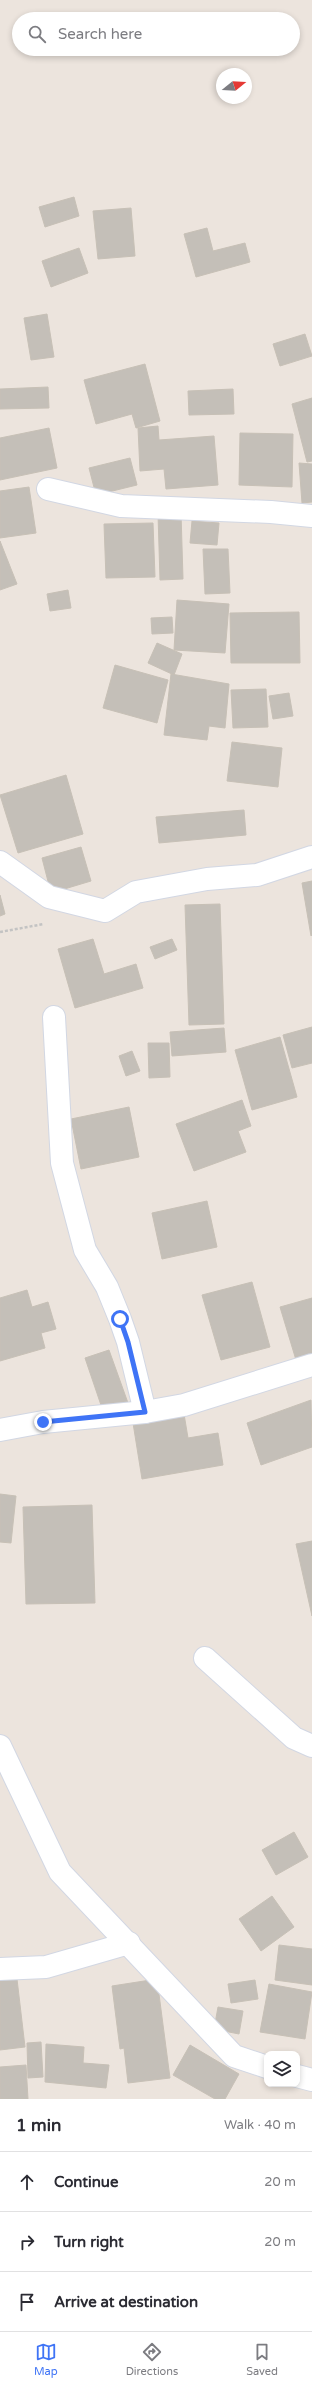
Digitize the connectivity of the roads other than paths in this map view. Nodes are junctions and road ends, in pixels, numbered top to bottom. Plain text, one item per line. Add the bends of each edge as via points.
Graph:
1 (48, 489) dead end
2 (312, 516) edge
3 (312, 857) edge
4 (0, 862) edge
5 (9, 876) edge
6 (54, 1017) dead end
7 (312, 1365) edge
8 (145, 1412) junction
9 (0, 1430) edge
10 (206, 1658) dead end
11 (0, 1746) edge
12 (312, 1746) edge
13 (129, 1943) junction
14 (0, 1969) edge
15 (264, 2066) edge
16 (300, 2077) edge
17 (312, 2080) edge

1 - 2 street via 121,506
3 - 5 street via 257,875 207,879 136,892 105,910 49,897
4 - 5 street
6 - 8 street via 62,1163 85,1250 107,1287 128,1342
7 - 8 street via 184,1405
8 - 9 street via 43,1422
10 - 12 street via 294,1738
11 - 13 street via 60,1872
13 - 14 street via 46,1967
13 - 15 street via 234,2056
16 - 17 street

